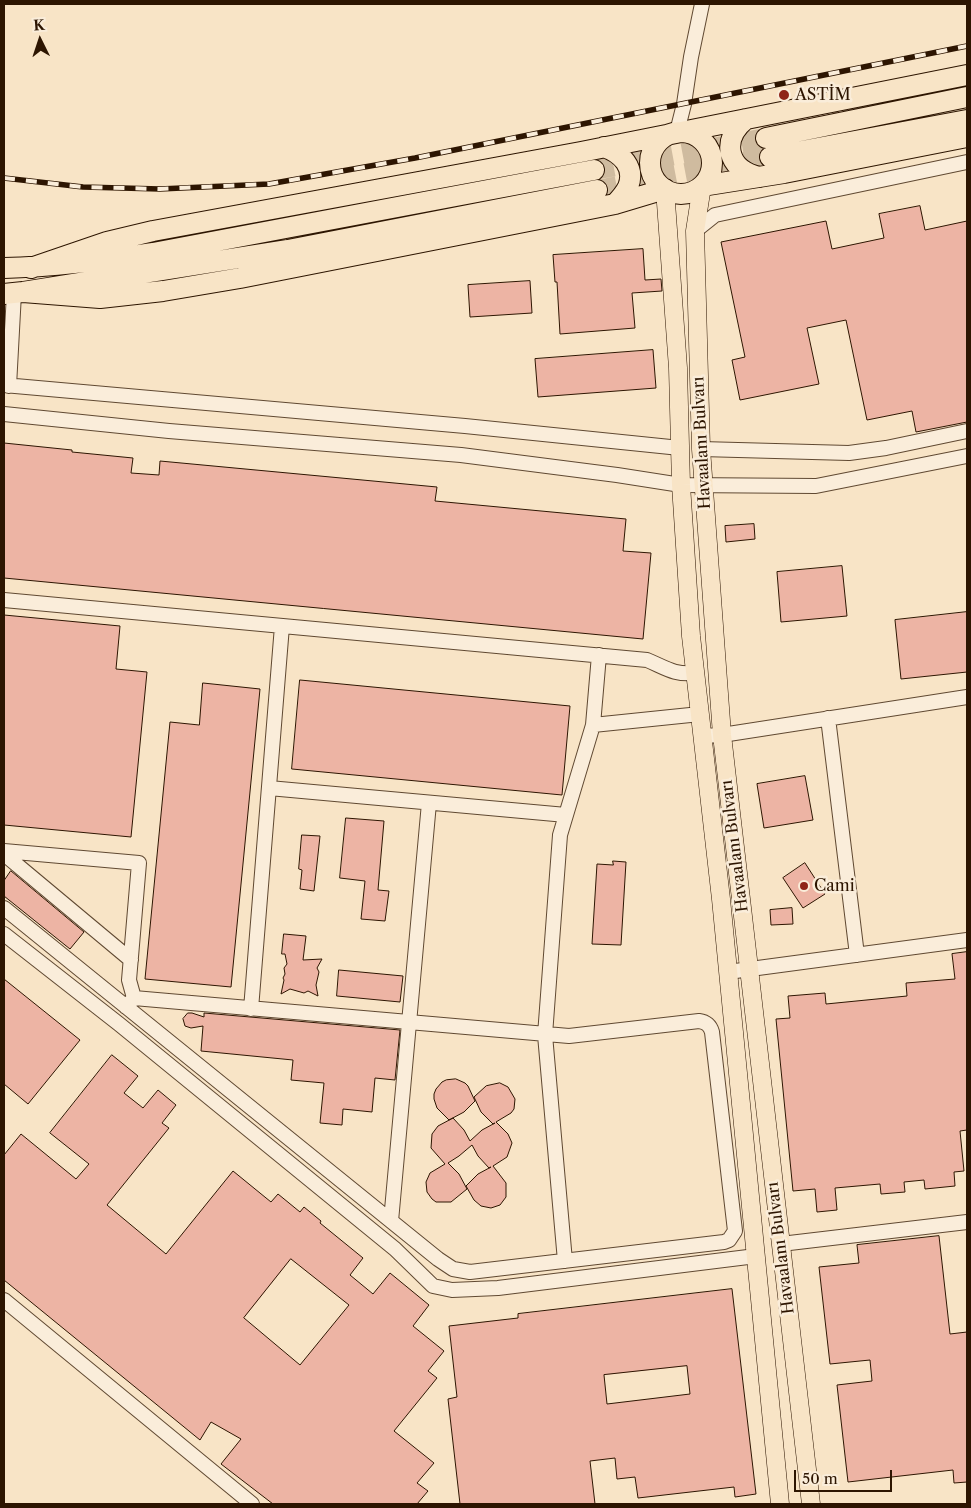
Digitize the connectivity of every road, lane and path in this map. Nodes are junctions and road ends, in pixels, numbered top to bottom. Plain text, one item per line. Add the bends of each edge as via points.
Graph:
1 (702, 4) edge
2 (967, 75) edge
3 (967, 97) edge
4 (746, 118) junction
5 (967, 120) edge
6 (677, 132) junction
7 (967, 137) edge
8 (604, 147) junction
9 (967, 162) edge
10 (594, 170) tunnel mouth
11 (759, 176) junction
12 (702, 186) junction
13 (665, 189) junction
14 (597, 190) tunnel mouth
15 (615, 204) junction
16 (695, 231) junction
17 (14, 266) edge
18 (14, 293) edge
19 (7, 386) edge
20 (4, 414) edge
21 (967, 431) edge
22 (680, 448) junction
23 (701, 450) junction
24 (967, 456) edge
25 (681, 485) junction
26 (704, 485) junction
27 (4, 600) edge
28 (282, 626) junction
29 (599, 656) junction
30 (717, 671) junction
31 (695, 673) junction
32 (967, 697) edge
33 (720, 712) junction
34 (700, 714) junction
35 (828, 718) junction
36 (592, 725) junction
37 (722, 735) junction
38 (702, 736) junction
39 (269, 788) junction
40 (429, 802) junction
41 (566, 815) junction
42 (4, 852) edge
43 (4, 908) edge
44 (4, 934) edge
45 (967, 940) edge
46 (857, 955) junction
47 (131, 960) junction
48 (749, 970) junction
49 (728, 972) junction
50 (130, 1003) junction
51 (251, 1009) junction
52 (409, 1023) junction
53 (545, 1035) junction
54 (391, 1221) junction
55 (967, 1222) edge
56 (781, 1244) junction
57 (756, 1256) junction
58 (565, 1261) junction
59 (4, 1300) edge
60 (252, 1504) edge
61 (780, 1504) edge
62 (811, 1504) edge

1 - 6 street
2 - 4 highway
3 - 5 highway via 768,148
4 - 6 highway
4 - 11 highway via 733,133 730,149 741,168
6 - 8 highway
6 - 12 highway via 696,136 709,150 711,169
6 - 13 highway via 660,140 650,156 652,175
7 - 11 highway
8 - 15 highway via 618,154 629,169 628,188
8 - 17 highway via 153,231
9 - 16 street via 715,215
10 - 17 highway via 153,253 93,262
11 - 12 highway
12 - 13 highway via 684,194
12 - 16 main road, Havaalanı Bulvarı
13 - 15 highway
13 - 22 main road, Havaalanı Bulvarı via 678,368
14 - 18 highway via 288,250
15 - 18 highway via 163,292 100,298
16 - 23 main road, Havaalanı Bulvarı
18 - 19 street
19 - 22 street
20 - 25 street via 462,455
21 - 23 street via 849,453
22 - 23 main road
22 - 25 main road, Havaalanı Bulvarı
23 - 26 main road, Havaalanı Bulvarı
24 - 26 street via 816,486
25 - 26 street
25 - 31 main road, Havaalanı Bulvarı
26 - 30 main road, Havaalanı Bulvarı
27 - 28 street
28 - 29 street
28 - 39 street
29 - 31 street via 647,660 672,672
29 - 36 street
30 - 31 main road
30 - 33 main road, Havaalanı Bulvarı
31 - 34 main road, Havaalanı Bulvarı
32 - 35 street
33 - 34 main road
33 - 37 main road, Havaalanı Bulvarı
34 - 36 street
34 - 38 main road, Havaalanı Bulvarı
35 - 37 street
35 - 46 street
36 - 41 street
37 - 38 street
37 - 48 main road, Havaalanı Bulvarı
38 - 49 main road, Havaalanı Bulvarı
39 - 40 street
39 - 51 street
40 - 41 street
40 - 52 street
41 - 53 street via 560,835
42 - 47 street
42 - 47 street via 140,863
43 - 50 street
44 - 57 street via 395,1249 432,1286 452,1290 498,1288
45 - 46 street
46 - 48 street
47 - 50 street
48 - 49 street
48 - 56 main road, Havaalanı Bulvarı
49 - 57 main road, Havaalanı Bulvarı
50 - 51 street
50 - 54 street
51 - 52 street
52 - 53 street
52 - 54 street
53 - 58 street
53 - 58 street via 569,1036 699,1021 707,1024 712,1032 736,1226 733,1235 724,1242
54 - 58 street via 446,1265 461,1271
55 - 56 street
56 - 62 main road, Havaalanı Bulvarı
57 - 61 main road, Havaalanı Bulvarı
59 - 60 street

